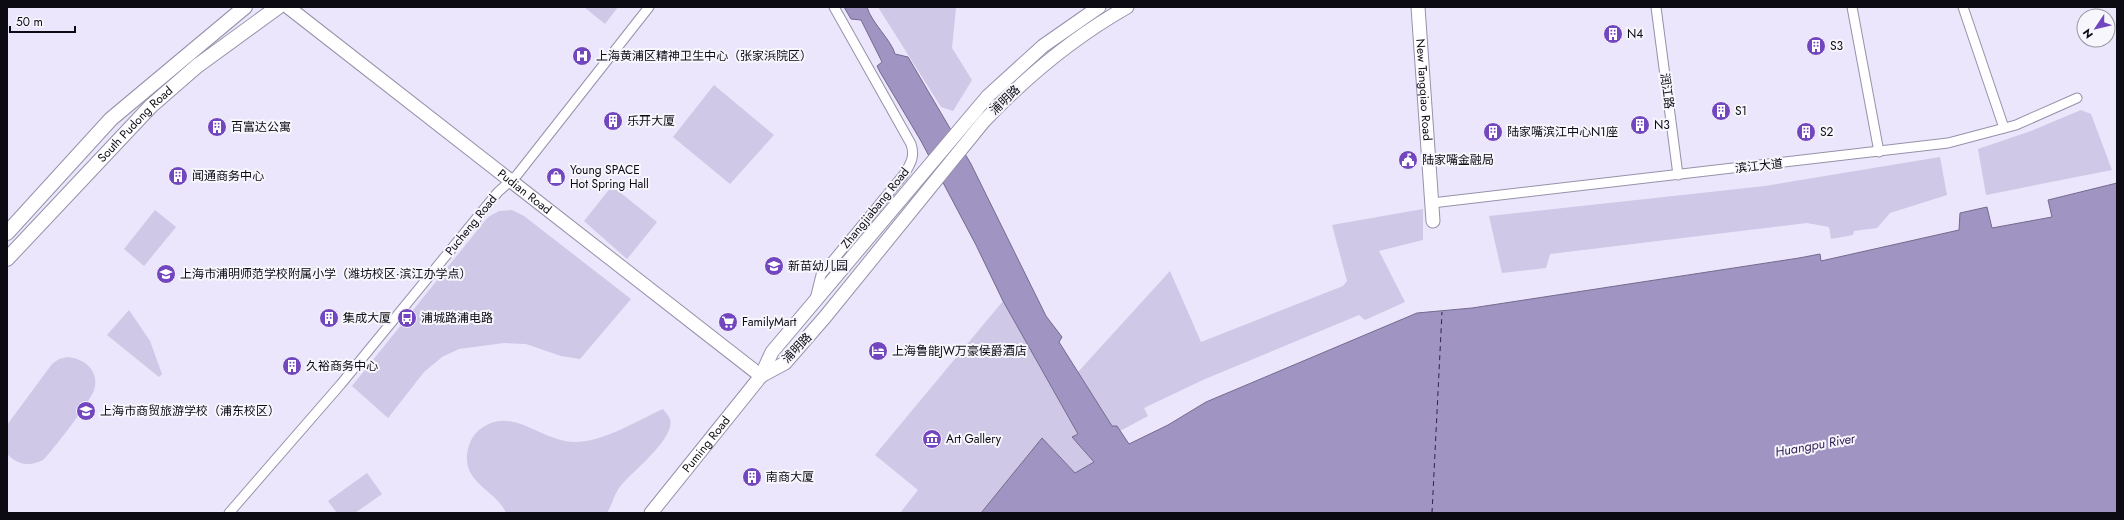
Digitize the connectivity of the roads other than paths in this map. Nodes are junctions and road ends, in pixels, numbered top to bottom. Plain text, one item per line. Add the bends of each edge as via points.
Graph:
1 (245, 7) edge
2 (278, 7) edge
3 (288, 7) edge
4 (649, 7) edge
5 (834, 7) edge
6 (1099, 7) edge
7 (1127, 7) edge
8 (1418, 7) edge
9 (1656, 7) edge
10 (1852, 7) edge
11 (1963, 7) edge
12 (2077, 98) dead end
13 (2004, 128) junction
14 (1879, 152) junction
15 (1678, 175) junction
16 (510, 182) junction
17 (1432, 203) junction
18 (1433, 221) dead end
19 (7, 232) edge
20 (7, 259) edge
21 (814, 302) junction
22 (761, 376) junction
23 (229, 513) edge
24 (651, 513) edge

1 - 19 main road, South Pudong Road via 111,119
2 - 20 main road, South Pudong Road via 197,66 151,106
3 - 16 main road, Pudian Road
4 - 16 street, Pucheng Road
5 - 21 street, Zhangjiabang Road via 911,144 913,152 905,173 821,275
6 - 21 main road, 浦明路 via 1043,46 988,96
7 - 22 main road, 浦明路 via 1089,30 1004,100 984,121 826,317 785,363
8 - 17 main road, New Tangqiao Road
9 - 15 street, 润江路
10 - 14 street
11 - 13 street
12 - 13 street, 滨江大道
13 - 14 street, 滨江大道 via 1948,143
14 - 15 street, 滨江大道
15 - 17 street, 滨江大道
16 - 22 main road, Pudian Road
16 - 23 street, Pucheng Road via 498,192 341,384
17 - 18 main road, New Tangqiao Road
21 - 22 main road, 浦明路 via 772,352
22 - 24 main road, Puming Road

